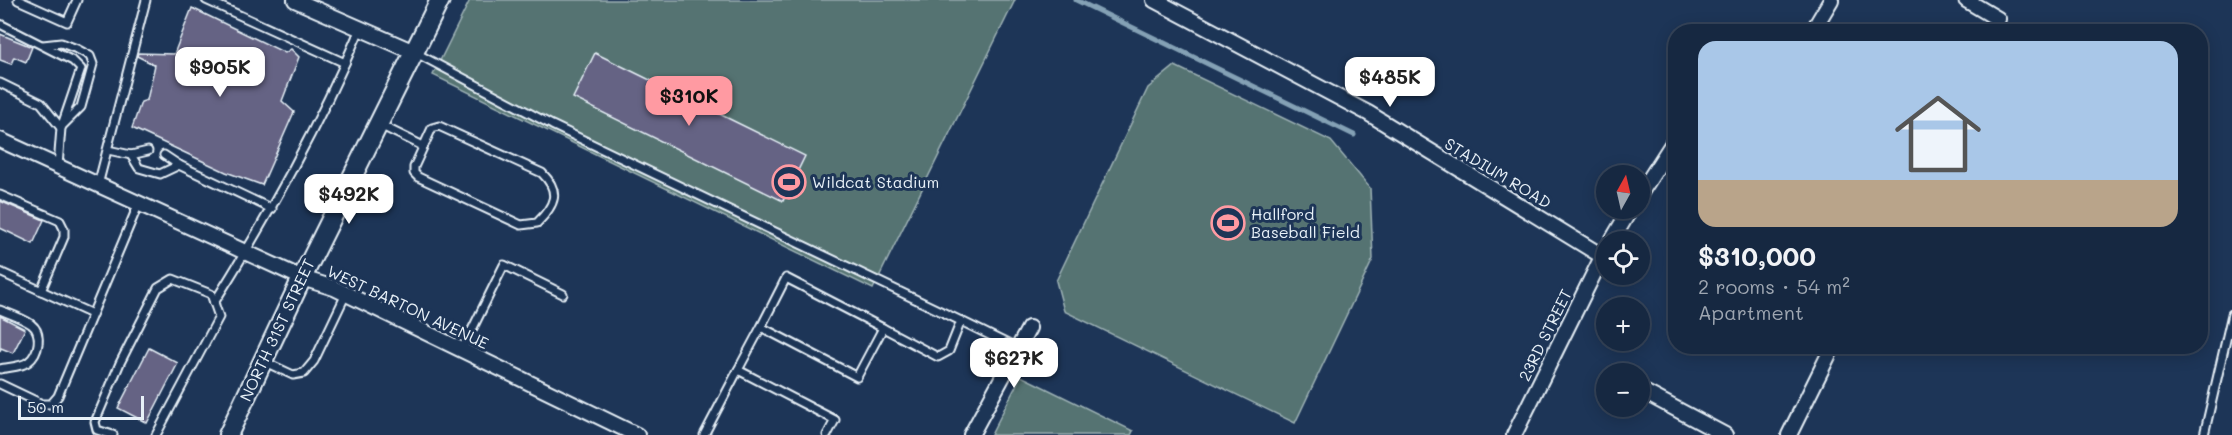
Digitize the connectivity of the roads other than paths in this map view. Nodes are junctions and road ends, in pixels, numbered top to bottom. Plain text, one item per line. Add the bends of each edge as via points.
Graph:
1 (18, 0) edge
2 (77, 0) edge
3 (146, 0) edge
4 (206, 0) edge
5 (295, 0) edge
6 (440, 0) edge
7 (1155, 0) edge
8 (1831, 0) edge
9 (1966, 0) edge
10 (0, 24) edge
11 (1817, 24) edge
12 (1994, 24) edge
13 (360, 29) junction
14 (42, 45) junction
15 (414, 52) junction
16 (345, 63) junction
17 (0, 83) edge
18 (379, 124) junction
19 (60, 128) junction
20 (0, 140) edge
21 (423, 146) junction
22 (108, 150) junction
23 (148, 150) dead end
24 (1668, 150) edge
25 (131, 155) junction
26 (164, 155) dead end
27 (179, 165) junction
28 (58, 166) junction
29 (1650, 178) edge
30 (98, 185) junction
31 (0, 195) edge
32 (139, 203) junction
33 (272, 209) junction
34 (1596, 248) edge
35 (246, 253) junction
36 (1596, 269) edge
37 (0, 272) edge
38 (302, 278) junction
39 (40, 291) junction
40 (346, 294) junction
41 (563, 294) dead end
42 (214, 303) junction
43 (0, 310) edge
44 (92, 314) junction
45 (2232, 314) edge
46 (961, 321) junction
47 (761, 327) junction
48 (883, 328) junction
49 (1029, 328) dead end
50 (1018, 348) junction
51 (462, 350) junction
52 (1829, 354) edge
53 (263, 361) junction
54 (0, 369) edge
55 (738, 370) junction
56 (0, 384) edge
57 (1650, 395) edge
58 (113, 435) edge
59 (156, 435) edge
60 (228, 435) edge
61 (637, 435) edge
62 (704, 435) edge
63 (827, 435) edge
64 (971, 435) edge
65 (1514, 435) edge
66 (1725, 435) edge
67 (1789, 435) edge
68 (2204, 435) edge

1 - 2 lane via 67,22
3 - 22 lane
4 - 16 lane
5 - 13 street
6 - 15 street, NORTH 31ST STREET
7 - 34 street, STADIUM ROAD via 1368,113
8 - 11 street
9 - 12 street
10 - 14 lane
13 - 15 street
13 - 16 lane
14 - 19 lane via 81,69
14 - 19 lane via 61,43 90,56 93,63 81,107
15 - 18 street, NORTH 31ST STREET
15 - 46 lane via 552,125
16 - 33 lane via 314,132
17 - 19 lane via 41,104
18 - 21 lane
18 - 38 street, NORTH 31ST STREET
19 - 28 lane
20 - 28 street, WEST BARTON AVENUE
21 - 21 lane via 414,167 418,177 521,225 537,224 548,212 554,196 553,184 542,172 439,126 432,128
22 - 25 lane
22 - 30 lane
23 - 25 lane
24 - 29 street
25 - 27 lane via 139,168 160,174
26 - 27 lane
27 - 33 lane
28 - 30 street, WEST BARTON AVENUE
30 - 32 street, WEST BARTON AVENUE
31 - 39 lane via 60,221 64,229
32 - 35 street, WEST BARTON AVENUE
32 - 44 lane
33 - 35 lane
35 - 38 street, WEST BARTON AVENUE
35 - 42 lane
36 - 65 street, 23RD STREET
37 - 39 lane
38 - 40 street, WEST BARTON AVENUE
38 - 53 street, NORTH 31ST STREET
39 - 44 lane
40 - 51 street, WEST BARTON AVENUE
40 - 53 lane via 304,374 293,375
41 - 51 lane via 504,265
42 - 58 lane via 211,294 173,279 158,288 95,422 97,430
42 - 59 lane via 219,316
43 - 54 lane via 31,324 37,329 39,340 27,363
44 - 56 lane via 51,405
45 - 68 lane
46 - 48 lane via 949,351 938,357
46 - 50 lane
47 - 48 lane via 857,377
47 - 48 lane via 786,278
47 - 55 lane
49 - 50 street
50 - 64 street
51 - 61 street, WEST BARTON AVENUE
52 - 67 street
53 - 60 street, NORTH 31ST STREET
55 - 62 lane
55 - 63 lane via 835,420
57 - 66 street

